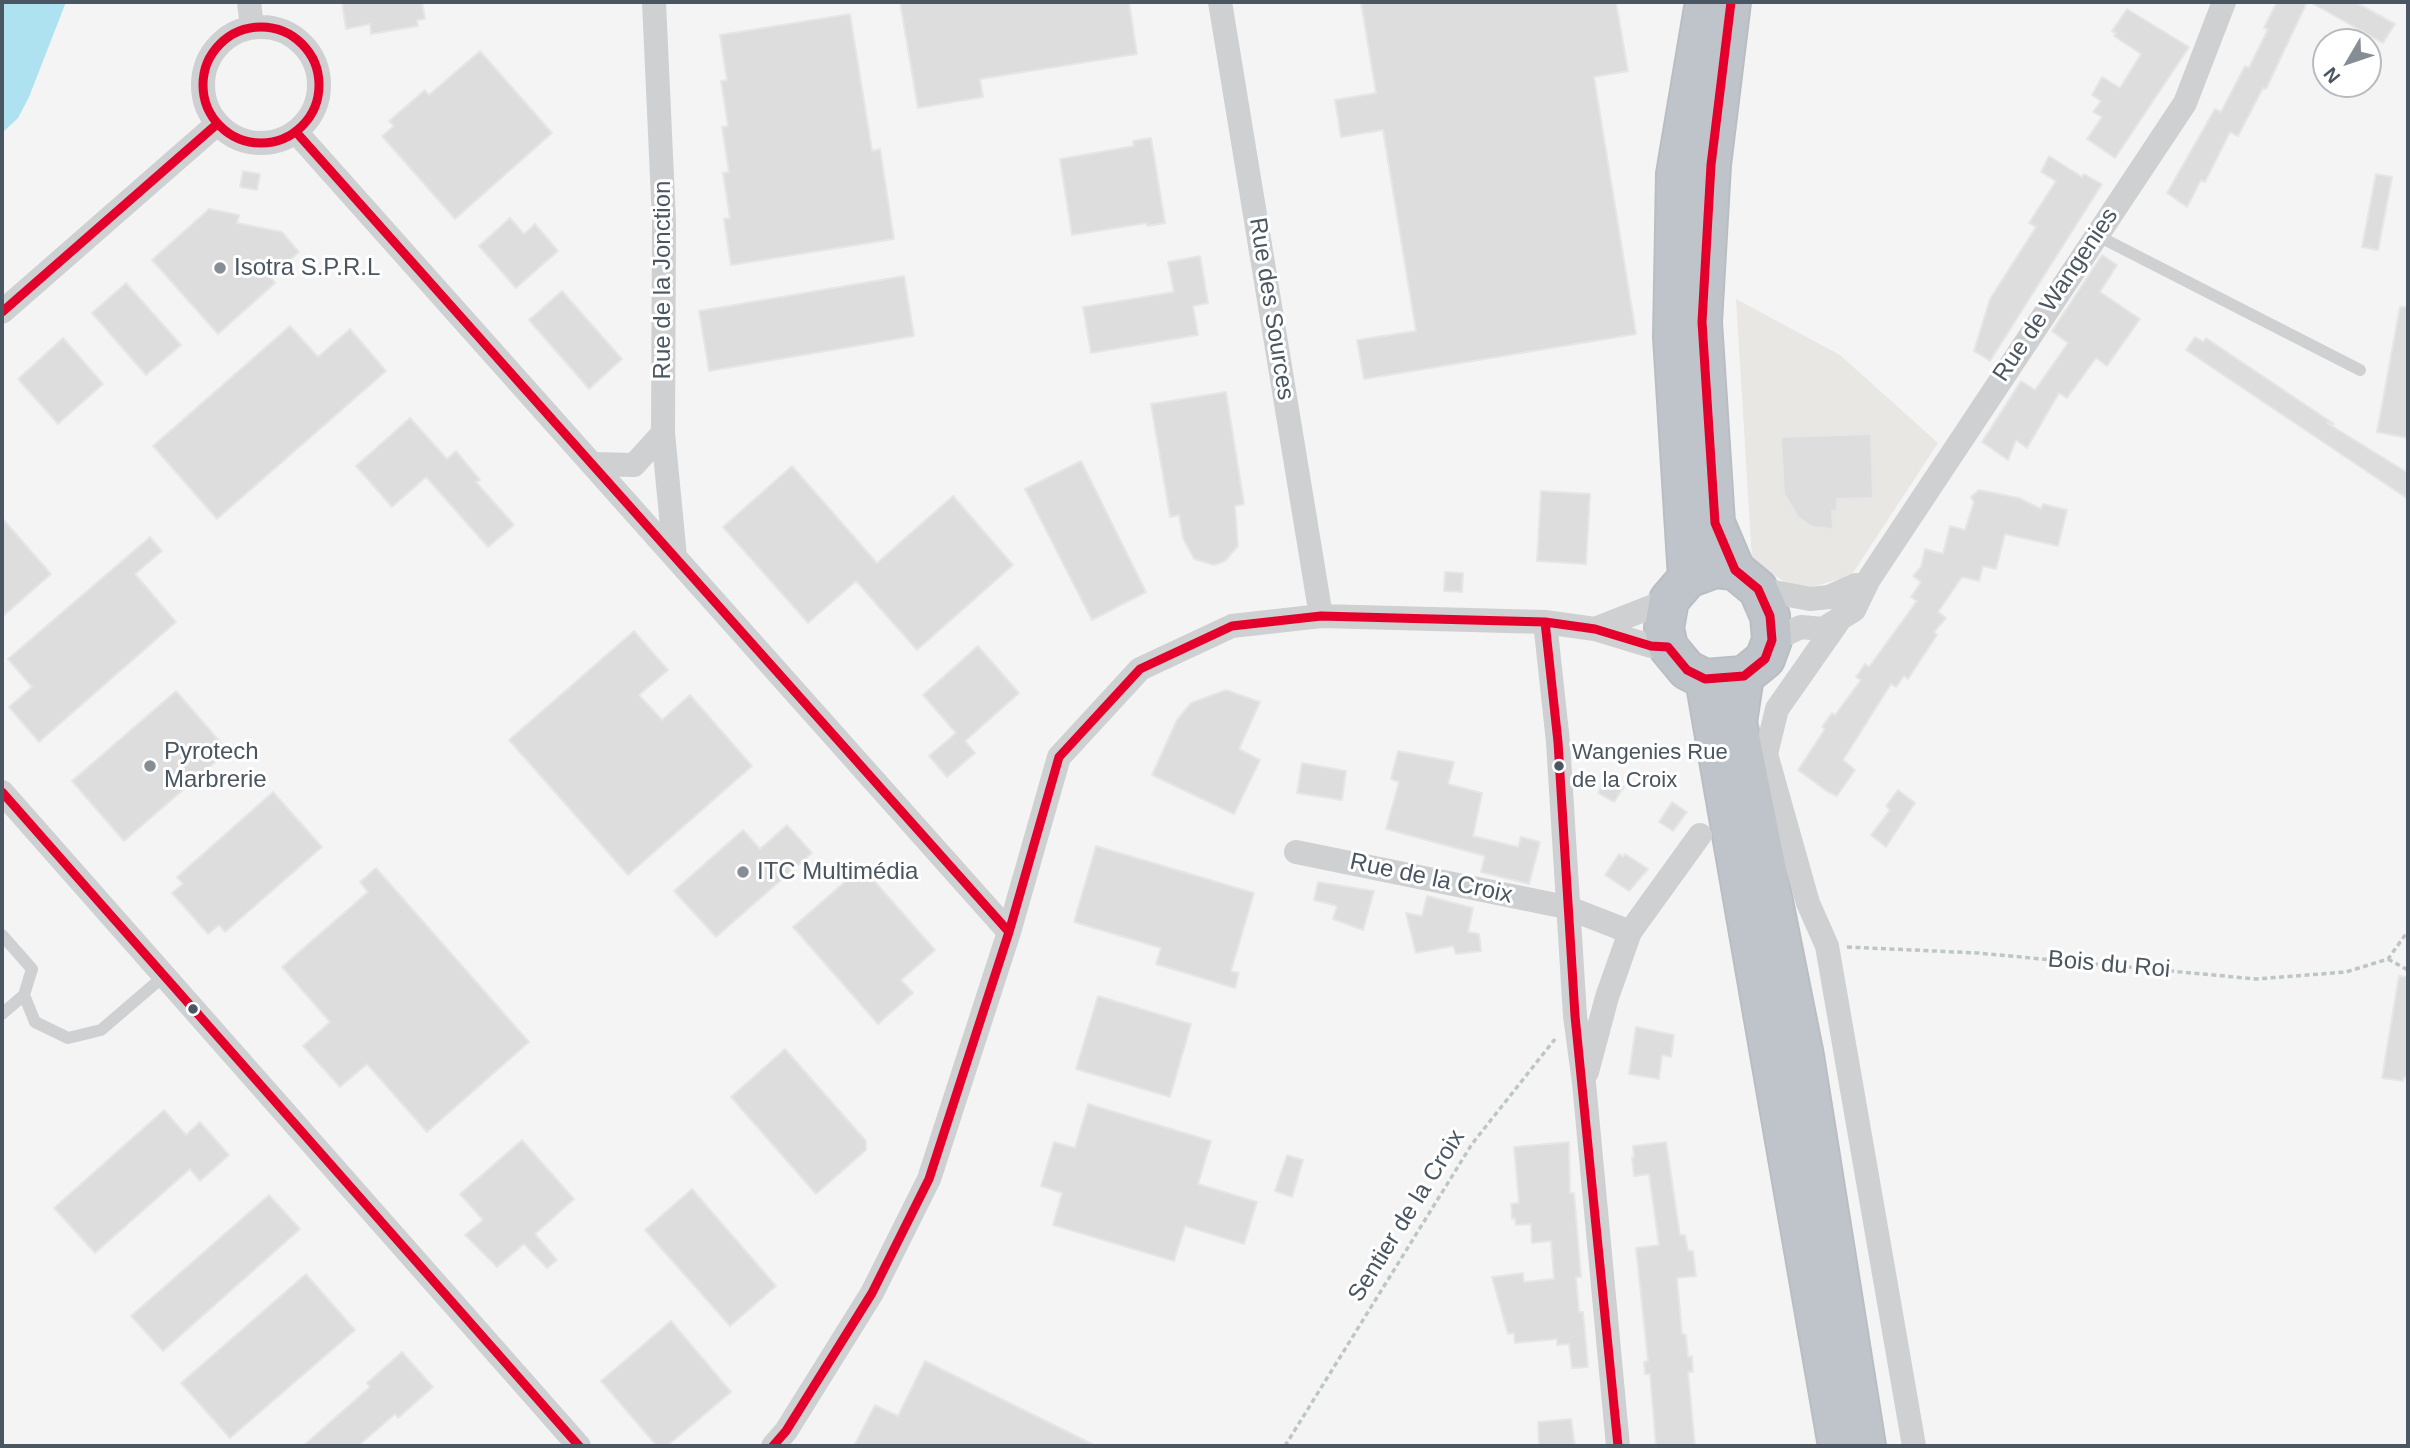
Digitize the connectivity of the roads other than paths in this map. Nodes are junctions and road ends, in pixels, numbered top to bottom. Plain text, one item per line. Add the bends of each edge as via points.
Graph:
1 (249, 2) edge
2 (654, 2) edge
3 (1220, 2) edge
4 (1705, 2) edge
5 (1731, 2) edge
6 (2224, 2) edge
7 (252, 27) junction
8 (217, 124) junction
9 (296, 132) junction
10 (2096, 235) junction
11 (2, 312) edge
12 (2360, 370) dead end
13 (663, 433) junction
14 (594, 464) junction
15 (675, 557) junction
16 (1747, 579) junction
17 (1869, 579) junction
18 (1678, 589) junction
19 (1844, 591) junction
20 (1321, 616) junction
21 (1840, 619) junction
22 (1545, 622) junction
23 (1595, 629) junction
24 (1772, 640) junction
25 (1668, 647) junction
26 (1744, 676) junction
27 (1705, 679) junction
28 (2, 792) edge
29 (1700, 835) dead end
30 (1296, 852) dead end
31 (1566, 907) junction
32 (1009, 932) junction
33 (1630, 932) junction
34 (2, 935) edge
35 (164, 976) junction
36 (24, 995) junction
37 (2, 1014) edge
38 (1584, 1083) junction
39 (579, 1446) edge
40 (773, 1446) edge
41 (1618, 1446) edge
42 (1838, 1446) edge
43 (1866, 1446) edge
44 (1914, 1446) edge

1 - 7 street
2 - 13 street, Rue de la Jonction via 664,220
3 - 20 street, Rue des Sources
4 - 18 highway via 1676,174 1673,337
5 - 16 highway via 1711,165 1702,322 1715,523
6 - 10 street, Rue de Wangenies via 2185,103
7 - 8 street via 220,43 209,57 203,92
7 - 9 street via 289,34 315,63 317,101
8 - 9 street via 246,142 264,144
8 - 11 street
9 - 14 street
10 - 12 lane
10 - 17 street, Rue de Wangenies
13 - 14 street via 634,465
13 - 15 street, Rue de la Jonction
14 - 15 street
15 - 32 street
16 - 18 highway via 1715,568
16 - 19 street via 1810,599
16 - 24 highway via 1770,616
17 - 19 street
17 - 21 street, Rue de Wangenies via 1854,610
18 - 23 street
18 - 25 highway via 1664,628
19 - 21 street, Rue de Wangenies via 1846,606
20 - 22 street
20 - 32 street via 1232,626 1140,669 1059,757
21 - 24 street via 1824,629 1801,627
21 - 44 street, Rue de Wangenies via 1777,709 1766,754 1808,903 1827,946
22 - 23 street
22 - 31 street via 1558,742
23 - 25 street
24 - 26 highway via 1765,659
25 - 27 highway via 1687,670
26 - 27 highway
26 - 43 highway via 1737,722 1804,1056
27 - 42 highway
28 - 35 street
29 - 33 street
30 - 31 street, Rue de la Croix
31 - 33 street, Rue de la Croix
31 - 38 street
32 - 40 street via 929,1179 872,1293
33 - 38 street
34 - 36 lane via 32,969
35 - 36 lane via 101,1030 68,1038 35,1022
35 - 39 street
36 - 37 lane
38 - 41 street

